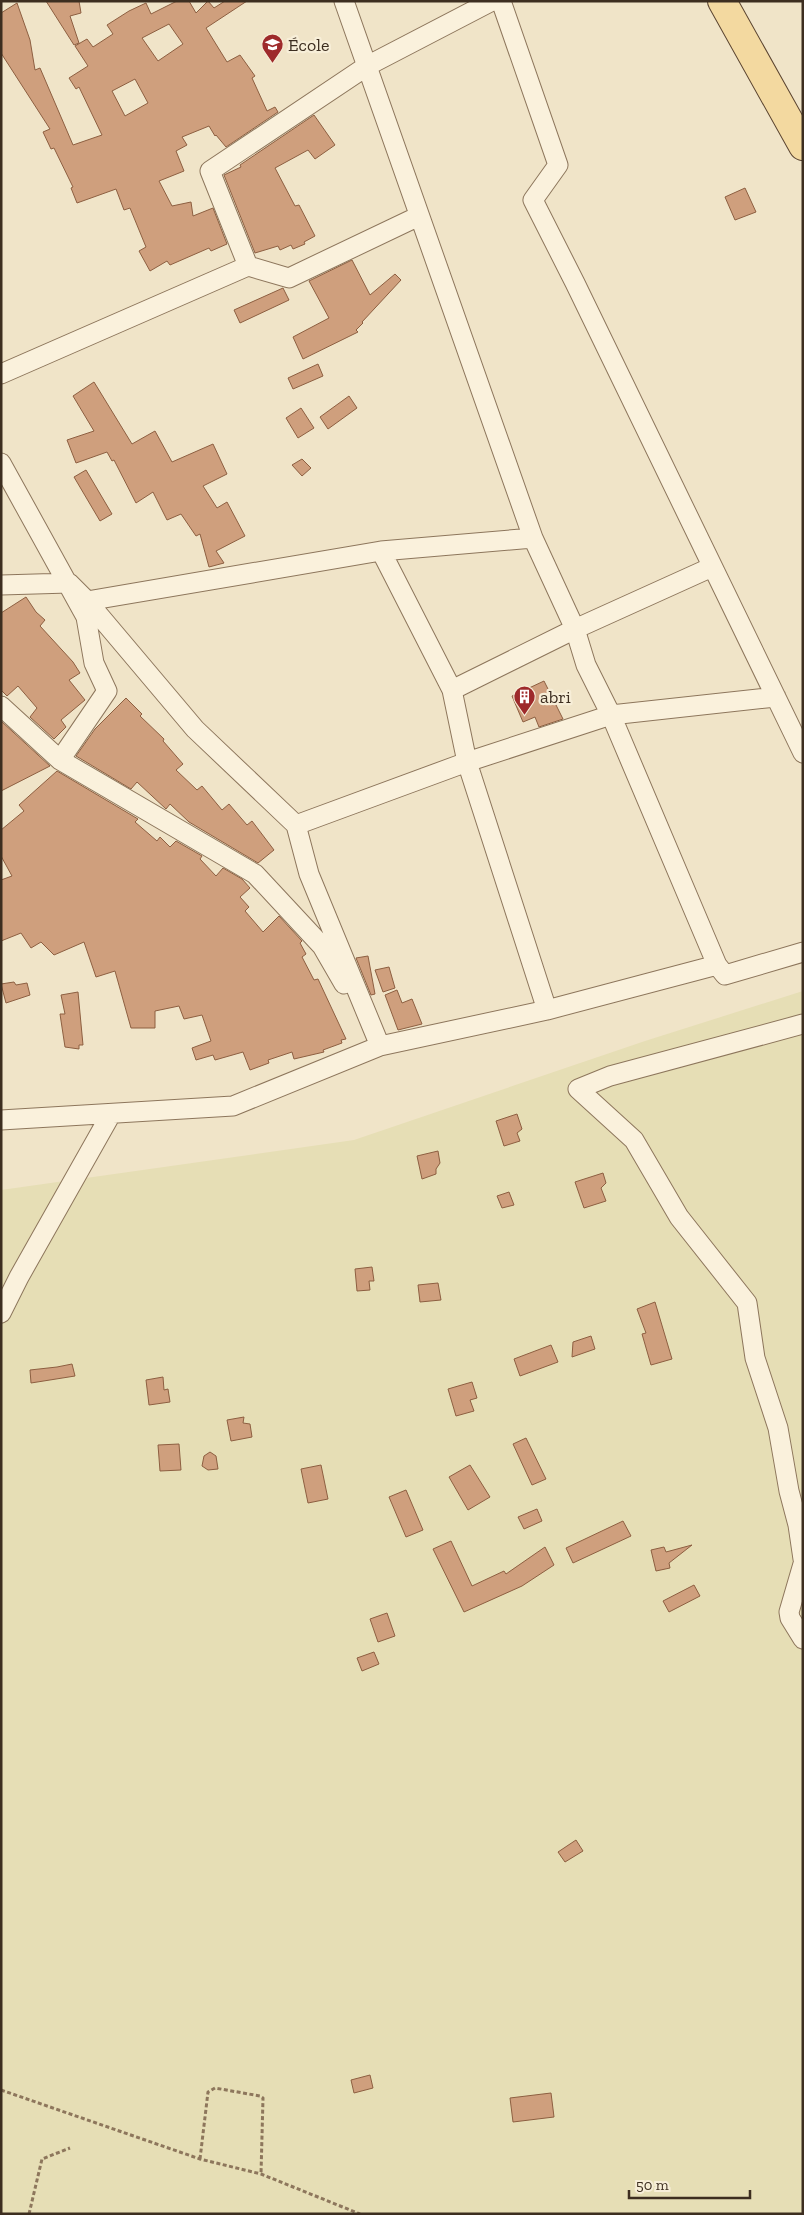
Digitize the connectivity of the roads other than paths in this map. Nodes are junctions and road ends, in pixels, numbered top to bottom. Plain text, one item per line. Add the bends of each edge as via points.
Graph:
1 (344, 1) edge
2 (492, 1) edge
3 (501, 1) edge
4 (722, 1) edge
5 (366, 66) junction
6 (803, 146) edge
7 (419, 216) junction
8 (248, 266) junction
9 (1, 374) edge
10 (1, 463) edge
11 (533, 538) junction
12 (381, 551) junction
13 (712, 567) junction
14 (69, 583) junction
15 (1, 585) edge
16 (87, 601) junction
17 (575, 629) junction
18 (452, 690) junction
19 (776, 698) junction
20 (1, 706) edge
21 (612, 714) junction
22 (803, 753) edge
23 (60, 760) junction
24 (467, 762) junction
25 (296, 825) junction
26 (803, 952) edge
27 (717, 966) junction
28 (547, 1010) junction
29 (803, 1024) edge
30 (380, 1046) junction
31 (111, 1114) junction
32 (1, 1120) edge
33 (1, 1313) edge
34 (803, 1559) edge
35 (803, 1564) edge
36 (803, 1640) edge

1 - 5 street
2 - 5 street
3 - 13 street via 558,165 533,200
4 - 6 main road
5 - 7 street
5 - 8 street via 210,171
7 - 8 street via 289,278
7 - 11 street
8 - 9 street
10 - 14 street
11 - 12 street
11 - 17 street
12 - 16 street
12 - 18 street
13 - 17 street
13 - 19 street
14 - 15 street
14 - 16 street
14 - 23 street via 86,617 94,663 107,691
16 - 25 street via 195,729
17 - 18 street
17 - 21 street via 586,665
18 - 24 street
19 - 21 street
19 - 22 street
20 - 23 street
21 - 24 street
21 - 27 street
23 - 30 street via 255,874 322,946
24 - 25 street
24 - 28 street
25 - 30 street via 310,874
26 - 27 street via 725,975
27 - 28 street
28 - 30 street
29 - 34 street via 610,1076 578,1089 634,1140 679,1217 747,1303 755,1358 778,1428
30 - 31 street via 233,1106
31 - 32 street
31 - 33 street
35 - 36 street via 789,1612

